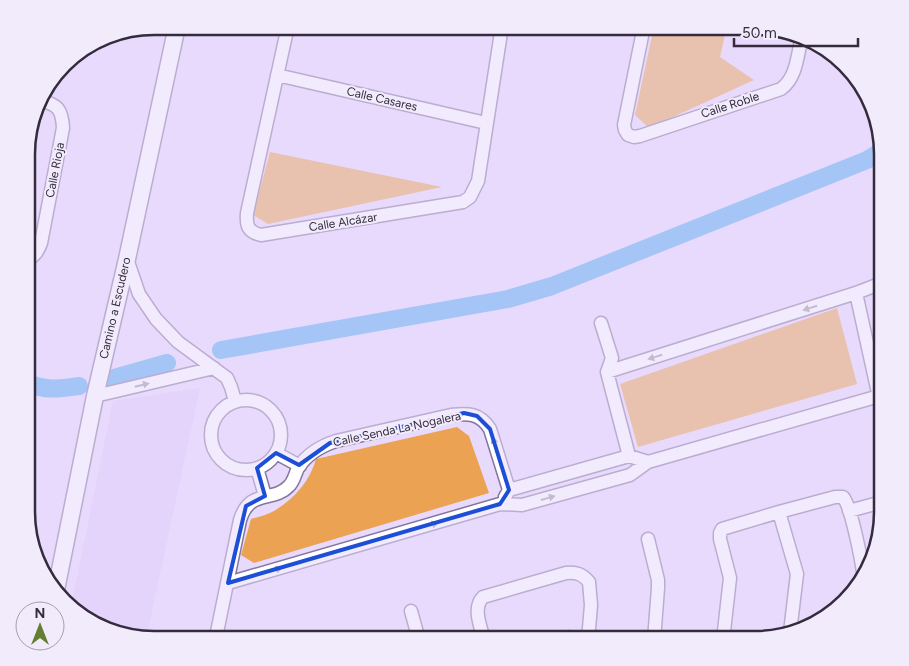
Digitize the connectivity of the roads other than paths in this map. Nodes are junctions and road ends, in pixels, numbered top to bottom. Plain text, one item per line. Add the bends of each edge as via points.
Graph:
1 (175, 35) edge
2 (286, 35) edge
3 (500, 35) edge
4 (642, 35) edge
5 (800, 44) edge
6 (277, 75) junction
7 (47, 103) edge
8 (486, 122) junction
9 (35, 254) edge
10 (127, 259) junction
11 (874, 286) edge
12 (856, 293) junction
13 (601, 323) dead end
14 (214, 368) junction
15 (607, 372) junction
16 (874, 374) edge
17 (95, 396) junction
18 (874, 397) edge
19 (235, 401) junction
20 (276, 454) junction
21 (629, 456) junction
22 (648, 462) junction
23 (300, 466) junction
24 (257, 468) junction
25 (509, 490) junction
26 (265, 496) junction
27 (500, 504) junction
28 (874, 504) edge
29 (849, 511) junction
30 (779, 512) junction
31 (648, 539) dead end
32 (862, 564) edge
33 (58, 581) edge
34 (228, 583) junction
35 (411, 611) dead end
36 (791, 626) edge
37 (217, 631) edge
38 (417, 631) edge
39 (482, 631) edge
40 (589, 631) edge
41 (655, 631) edge
42 (724, 631) edge

1 - 10 street, Camino a Escudero
2 - 6 street, Calle Alcázar
3 - 8 street, Calle Alcázar
4 - 5 street, Calle Roble via 624,125 628,135 634,136 781,89 792,75
6 - 8 street, Calle Casares
6 - 8 street, Calle Alcázar via 246,220 250,231 255,234 463,202 470,197 478,182
7 - 9 street, Calle Rioja via 60,110 63,128 41,243
10 - 14 street via 139,294 156,319 178,342
10 - 17 street, Camino a Escudero
11 - 12 street
12 -> 15 street
12 - 16 street
13 - 15 street via 612,358
17 -> 14 street
14 - 19 street via 227,378
15 - 21 street
17 - 33 street, Camino a Escudero
18 - 22 street
19 - 20 street via 259,402 277,418 281,430
19 - 24 street via 216,416 211,440 222,461 233,468
20 - 23 street
20 - 24 street
21 - 22 street
21 - 25 street
27 -> 22 street via 522,505 630,475
25 -> 23 street, Calle Senda La Nogalera via 490,428 477,416 464,414 330,443 311,454
23 - 26 street, Calle Senda La Nogalera via 289,486
24 - 26 street
25 - 27 street
26 - 34 street via 253,501 242,512
34 -> 27 street
28 - 29 street
29 - 30 street via 843,497 836,497
29 - 32 street
30 - 36 street via 797,574
30 - 42 street via 722,529 720,539 730,578
31 - 41 street via 658,580
34 - 37 street
35 - 38 street
39 - 40 street via 478,605 484,597 574,573 589,582

